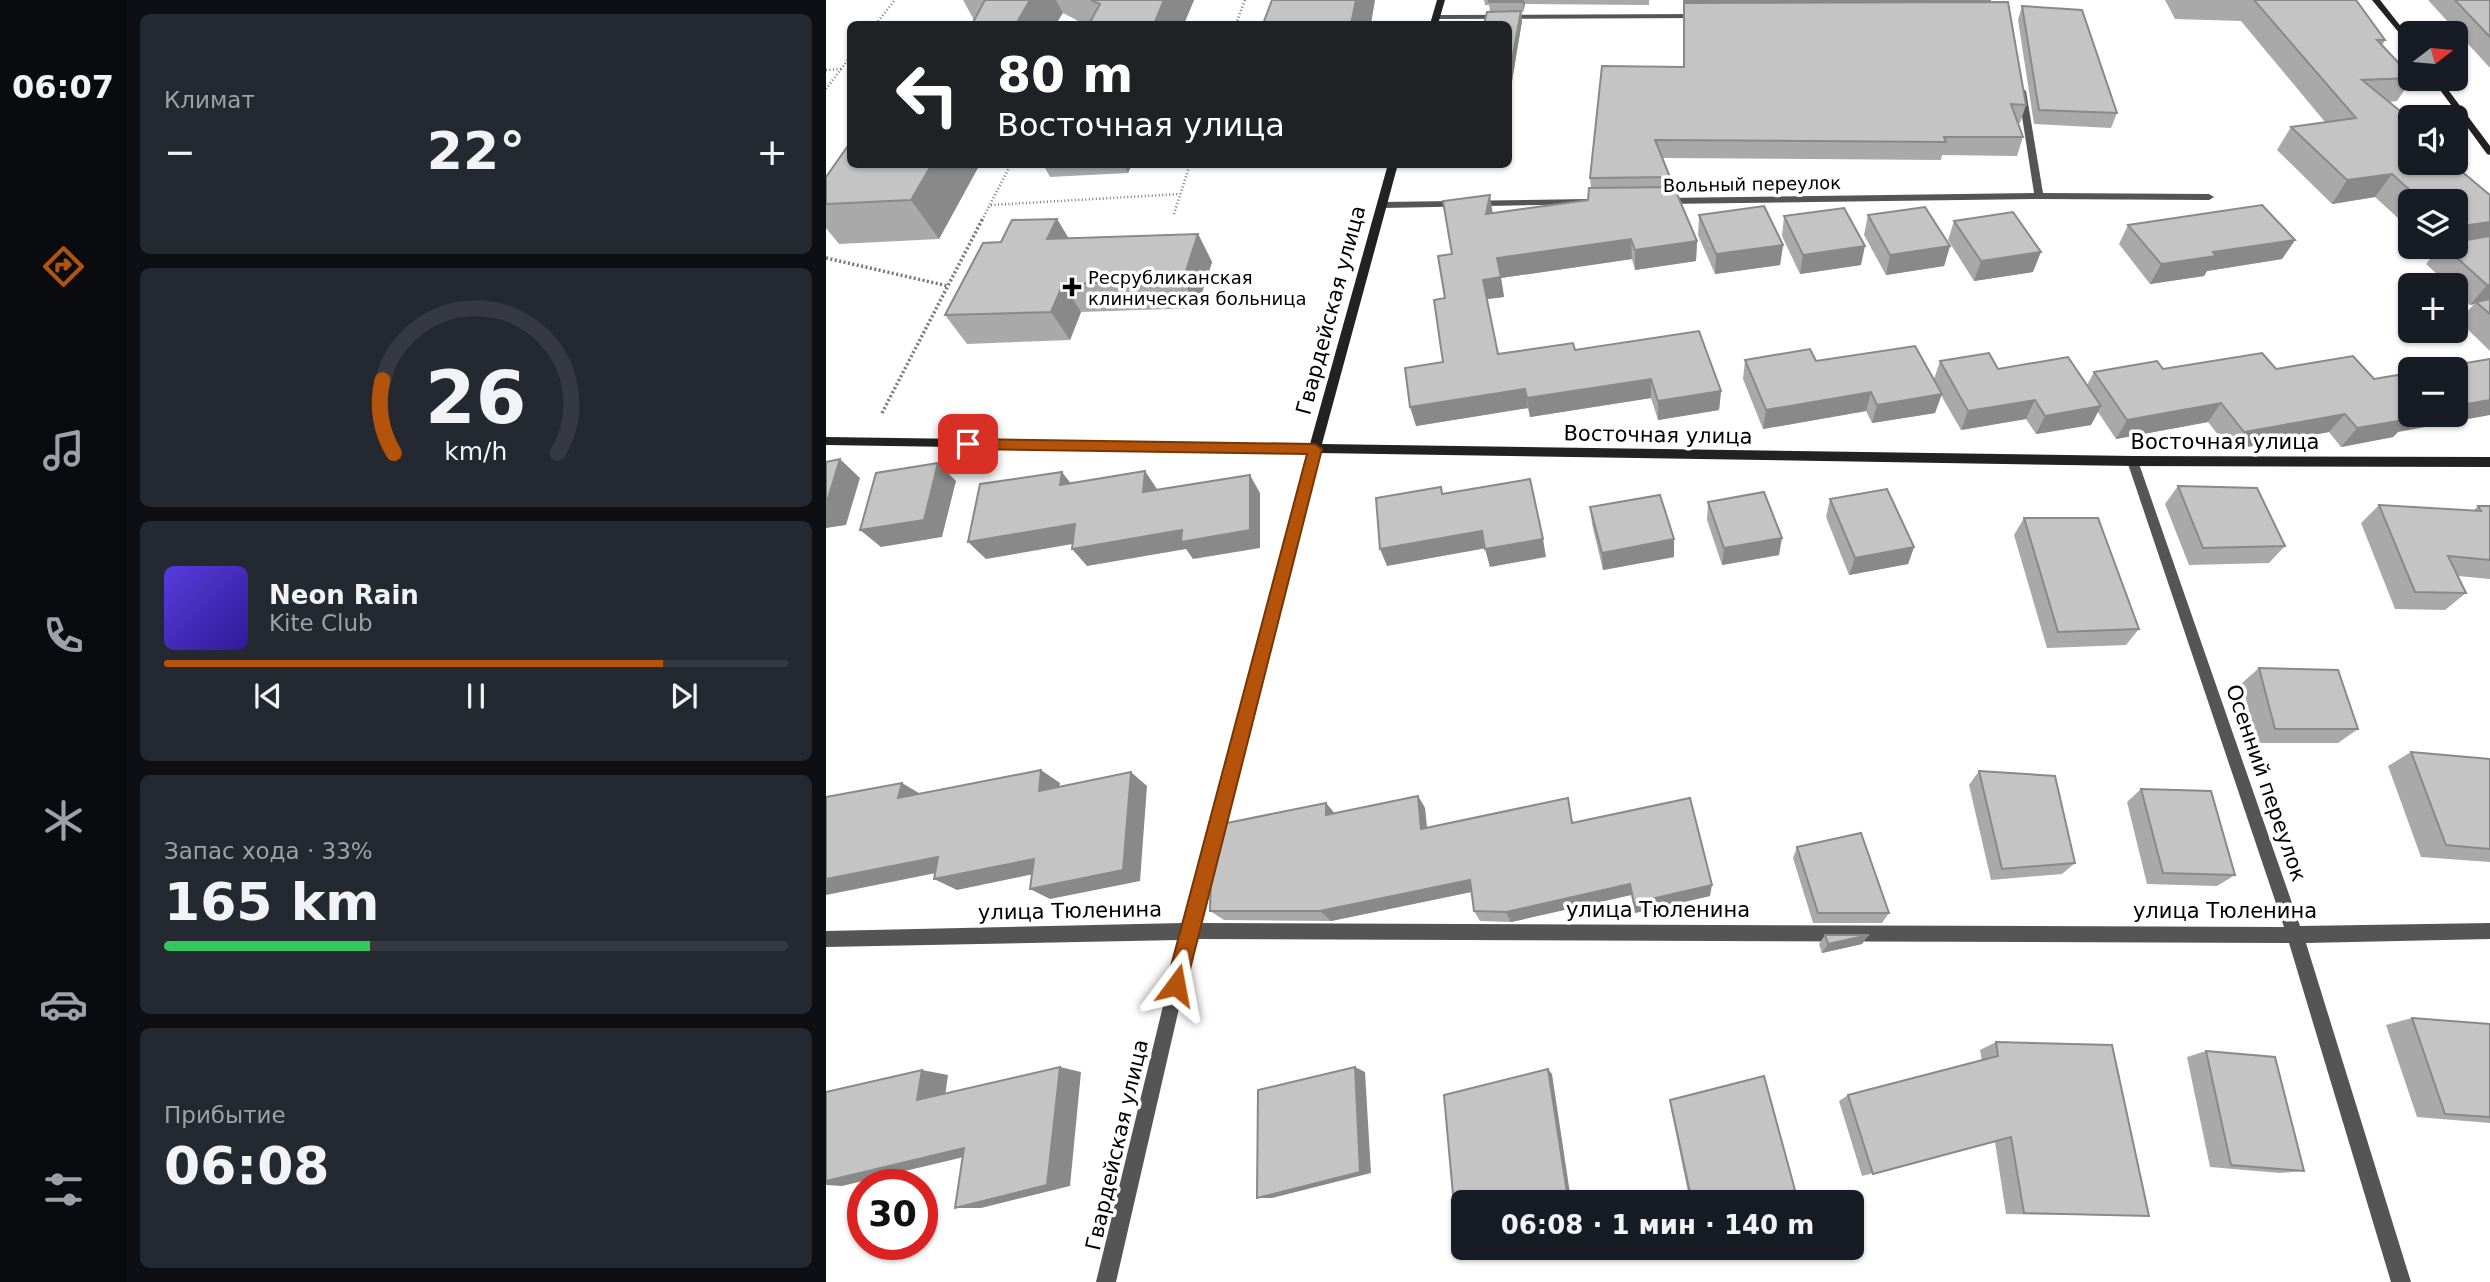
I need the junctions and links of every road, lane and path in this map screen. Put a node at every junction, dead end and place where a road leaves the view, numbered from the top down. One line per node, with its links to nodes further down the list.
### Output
1 (895, 0): 6 (path)
2 (1245, 0): 7 (path)
3 (1441, 0): 8 (street)
4 (2376, 0): 9 (street)
5 (1716, 16): 8 (street)
6 (878, 21)
7 (1237, 21)
8 (1436, 21)
9 (2398, 28)
10 (847, 62): 11 (path)
11 (841, 69): 12 (path); 14 (path)
12 (826, 70)
13 (2020, 80): 22 (street)
14 (826, 89)
15 (2446, 91): 16 (street)
16 (2486, 139): 17 (street)
17 (2490, 152)
18 (1009, 168): 26 (path)
19 (1189, 168): 21 (path)
20 (1393, 168): 27 (street, Гвардейская улица)
21 (1180, 194): 26 (path); 28 (path)
22 (2039, 197): 23 (street, Вольный переулок); 24 (street, Вольный переулок)
23 (2209, 197)
24 (1647, 201)
25 (1605, 202): 27 (street)
26 (990, 205): 30 (path)
27 (1382, 205): 33 (street, Гвардейская улица)
28 (1174, 214)
29 (826, 258): 30 (path)
30 (948, 286): 32 (path)
31 (826, 441): 32 (street, Восточная улица)
32 (862, 442): 33 (street, Восточная улица)
33 (1315, 449): 34 (street, Восточная улица); 36 (street, Гвардейская улица)
34 (2133, 461): 35 (street, Восточная улица); 38 (street, Осенний переулок)
35 (2490, 462)
36 (1189, 931): 38 (street, улица Тюленина); 39 (street, улица Тюленина); 40 (street, Гвардейская улица)
37 (2490, 931): 38 (street, улица Тюленина)
38 (2295, 935): 41 (street, Осенний переулок)
39 (826, 939)
40 (1106, 1282)
41 (2401, 1282)

